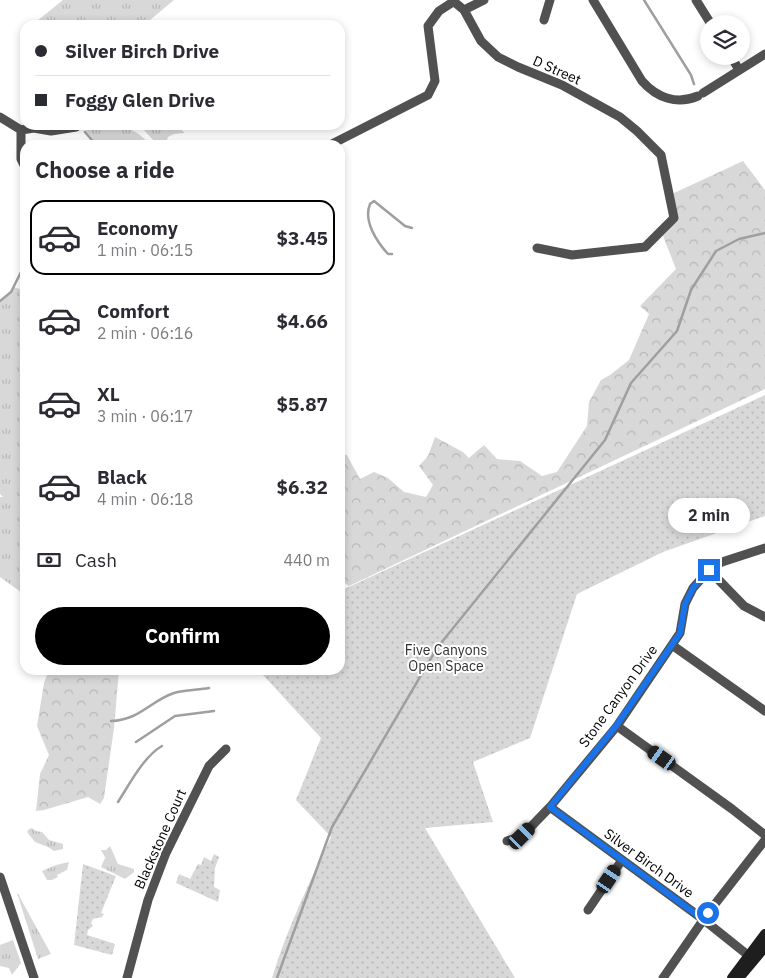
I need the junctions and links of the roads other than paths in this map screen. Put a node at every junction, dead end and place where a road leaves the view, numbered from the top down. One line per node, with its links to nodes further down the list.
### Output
1 (484, 0): 6 (street)
2 (550, 0): 8 (street)
3 (593, 0): 11 (street)
4 (696, 0): 7 (street)
5 (452, 1): 6 (street); 18 (street)
6 (464, 10): 19 (street, D Street)
7 (705, 15)
8 (544, 20)
9 (765, 54): 11 (street)
10 (736, 65): 11 (street)
11 (739, 70)
12 (0, 117): 13 (street)
13 (20, 129)
14 (21, 130): 17 (street)
15 (45, 130): 16 (street)
16 (59, 130)
17 (21, 140)
18 (340, 140)
19 (537, 248)
20 (765, 548): 21 (street)
21 (709, 570): 22 (street); 23 (street)
22 (765, 618)
23 (672, 645): 24 (street, Stone Canyon Drive); 25 (street, Stone Canyon Drive)
24 (765, 711)
25 (616, 726): 27 (street, Stone Canyon Drive); 28 (street)
26 (226, 749): 39 (street, Blackstone Court)
27 (550, 807): 30 (street, Stone Canyon Drive); 31 (street, Silver Birch Drive)
28 (765, 835)
29 (765, 840): 34 (street)
30 (507, 841)
31 (622, 860): 33 (street); 34 (street, Silver Birch Drive)
32 (0, 877): 38 (street)
33 (588, 910)
34 (704, 920): 37 (street, Silver Birch Drive); 40 (street)
35 (765, 934): 37 (main road)
36 (765, 947): 37 (main road)
37 (751, 957): 41 (main road); 42 (main road)
38 (34, 978)
39 (127, 978)
40 (663, 978)
41 (732, 978)
42 (740, 978)

